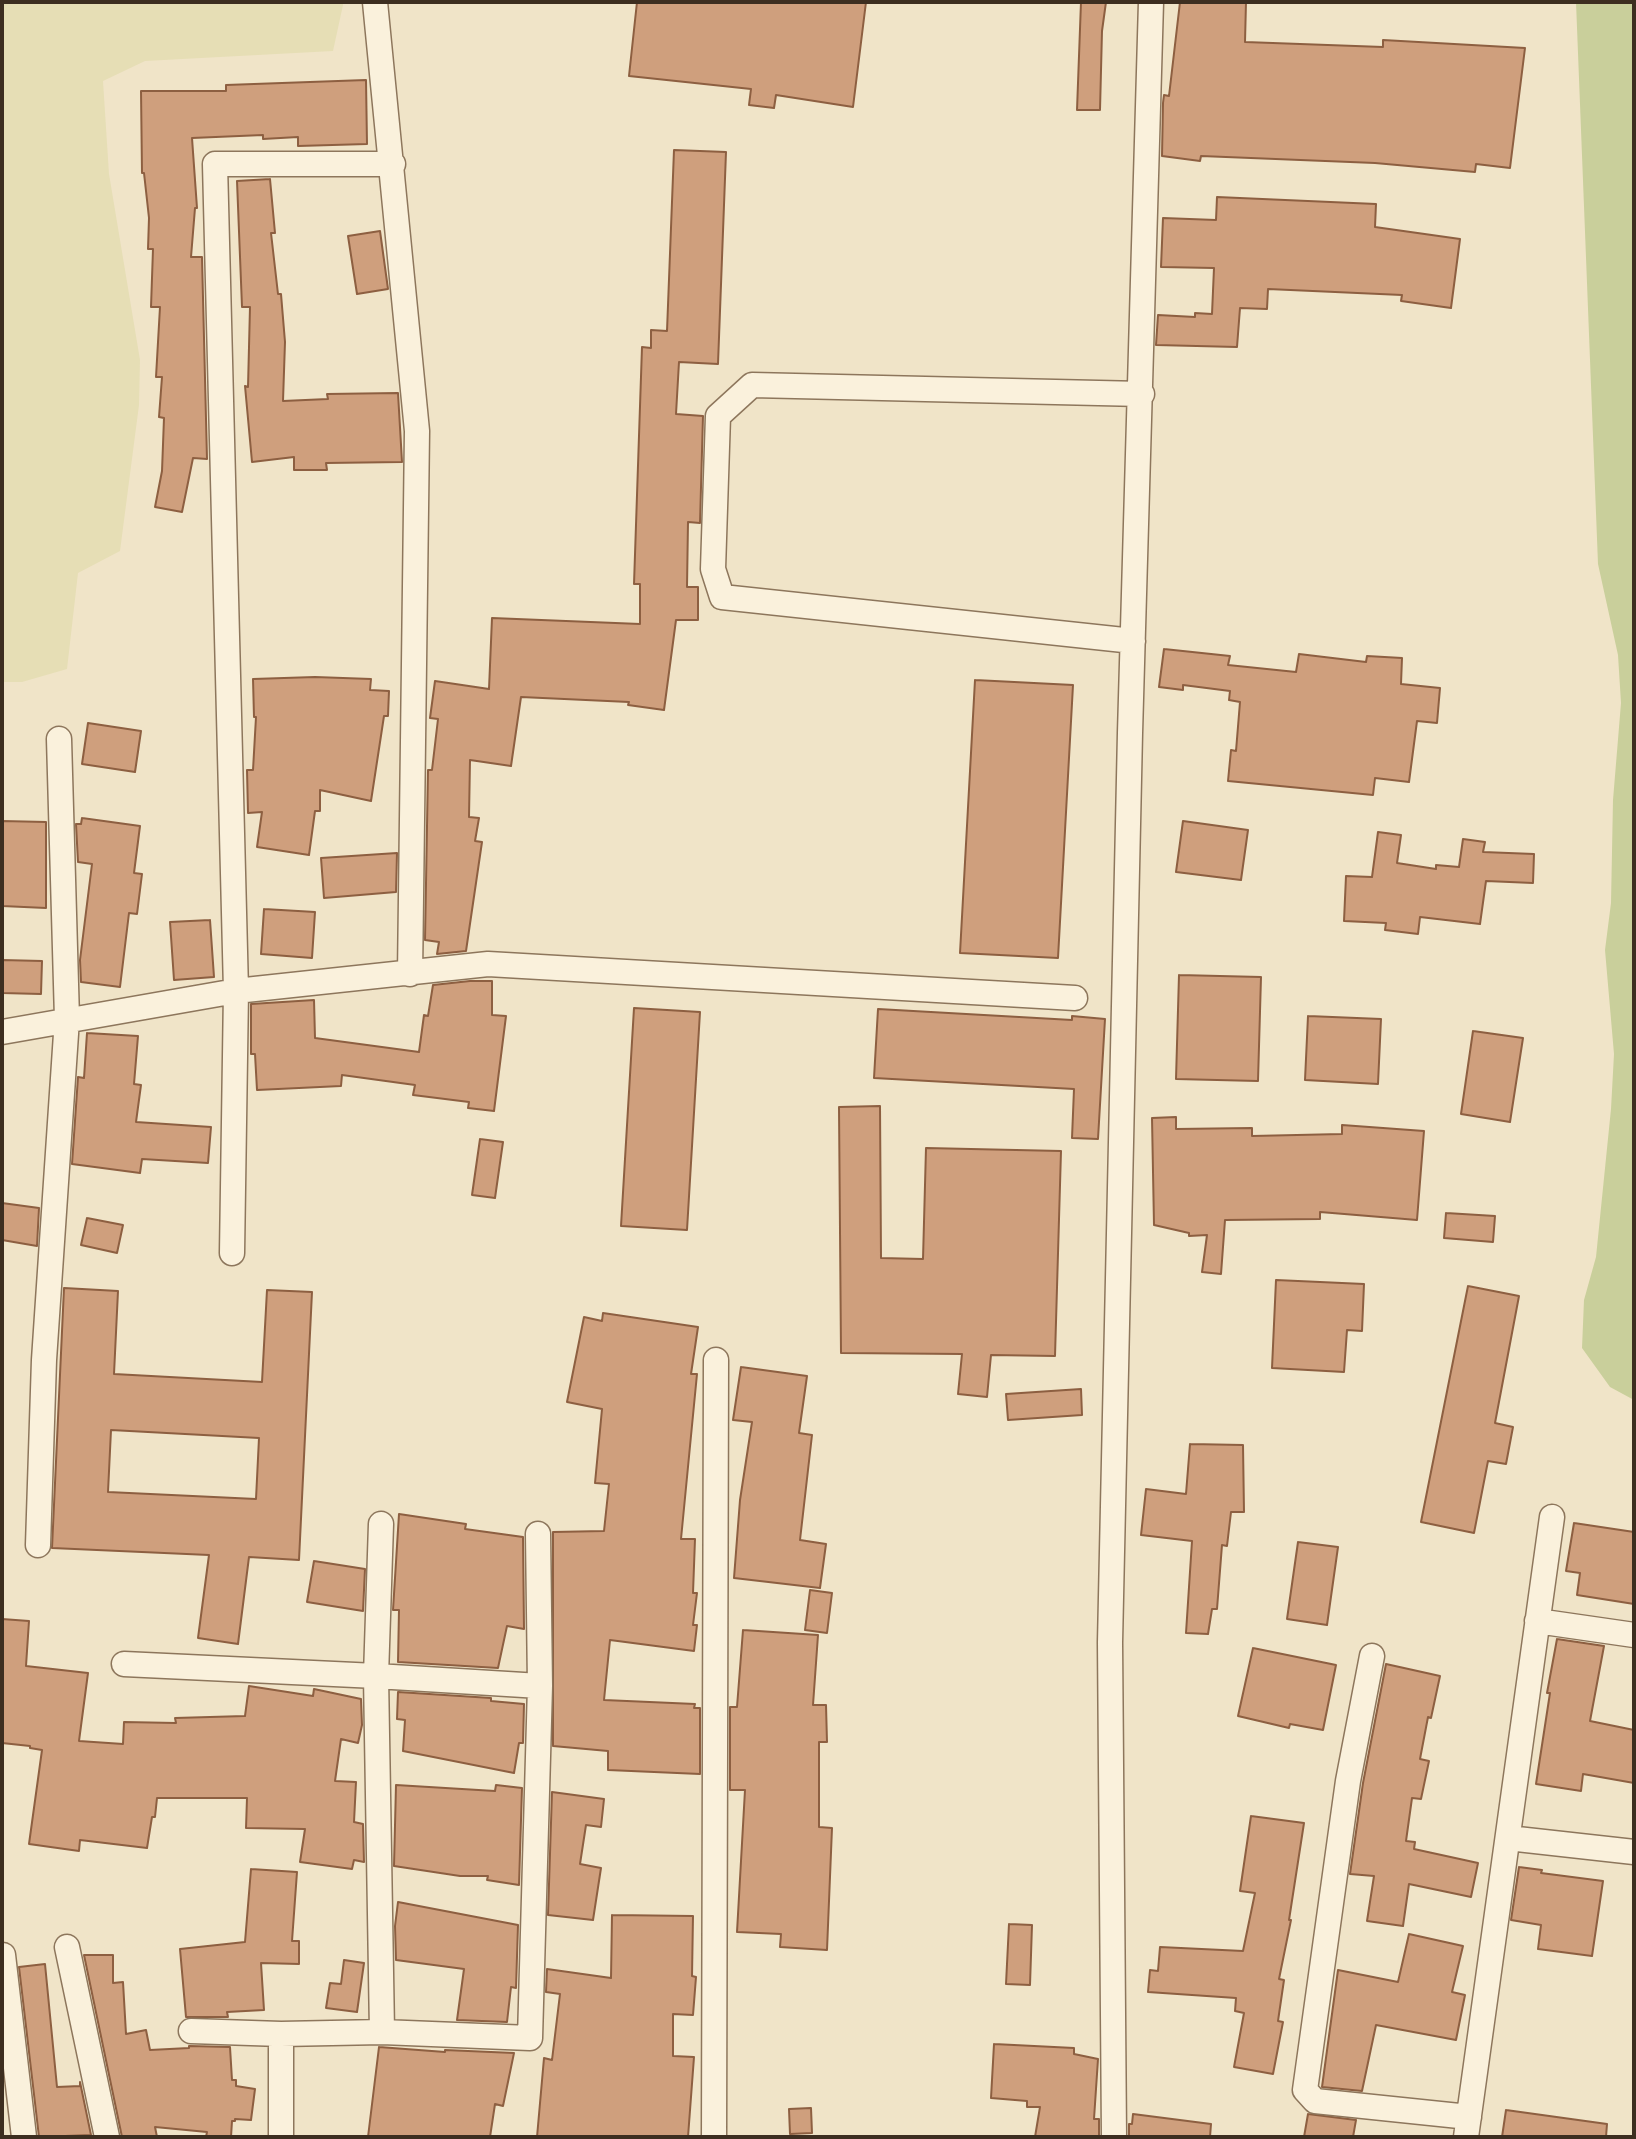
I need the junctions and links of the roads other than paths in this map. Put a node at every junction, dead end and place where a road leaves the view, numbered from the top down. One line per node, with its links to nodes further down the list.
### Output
1 (375, 2): 3 (street)
2 (1151, 2): 4 (street)
3 (393, 164): 7 (street); 8 (street)
4 (1142, 394): 5 (street); 5 (street)
5 (1133, 641): 36 (street)
6 (59, 739): 10 (street)
7 (410, 974): 8 (street); 9 (street)
8 (236, 991): 10 (street); 12 (street)
9 (1075, 998)
10 (67, 1019): 11 (street); 17 (street)
11 (2, 1032)
12 (232, 1253)
13 (716, 1360): 35 (street)
14 (1552, 1517): 18 (street)
15 (381, 1524): 22 (street)
16 (538, 1534): 23 (street)
17 (38, 1545)
18 (1537, 1621): 19 (street); 24 (street)
19 (1634, 1635)
20 (1372, 1656): 31 (street)
21 (124, 1664): 22 (street)
22 (376, 1676): 23 (street); 29 (street)
23 (540, 1686): 29 (street)
24 (1508, 1838): 25 (street); 31 (street)
25 (1634, 1852)
26 (67, 1947): 33 (street)
27 (3, 1955): 32 (street)
28 (191, 2031): 30 (street)
29 (382, 2032): 30 (street)
30 (281, 2034): 34 (street)
31 (1467, 2127)
32 (25, 2136)
33 (107, 2137)
34 (281, 2137)
35 (714, 2137)
36 (1114, 2137)

